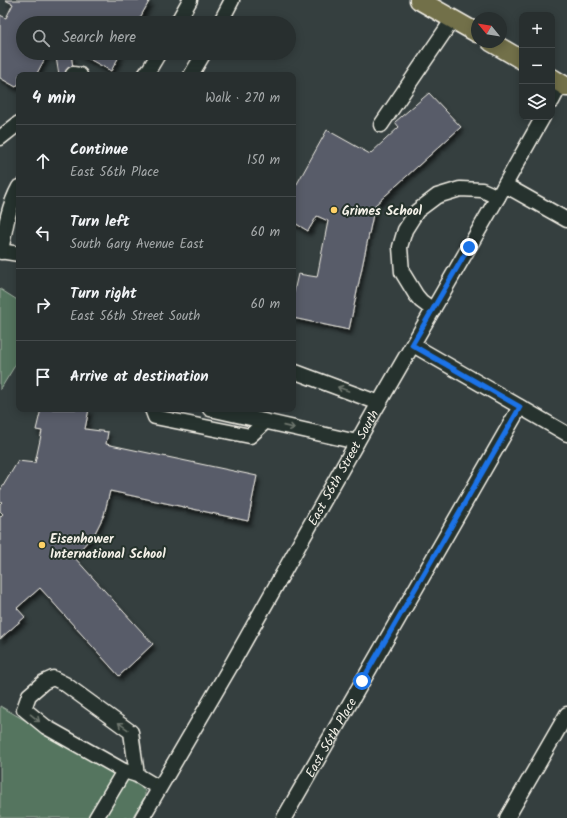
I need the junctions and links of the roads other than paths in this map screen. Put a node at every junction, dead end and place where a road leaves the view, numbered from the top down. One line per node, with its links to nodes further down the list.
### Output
1 (190, 0): 4 (street)
2 (232, 0): 5 (street)
3 (419, 0): 6 (main road)
4 (182, 16)
5 (224, 16)
6 (453, 19): 7 (main road); 18 (street)
7 (471, 30)
8 (501, 48): 9 (main road)
9 (519, 58)
10 (155, 60): 12 (street)
11 (200, 60): 13 (street)
12 (147, 72)
13 (193, 72)
14 (560, 83): 15 (street)
15 (555, 94)
16 (541, 120): 20 (street, East 56th Street South)
17 (16, 125): 19 (street)
18 (381, 126)
19 (1, 135)
20 (502, 191): 22 (street); 25 (street, East 56th Street South); 25 (street)
21 (16, 192): 23 (street)
22 (567, 220)
23 (0, 251): 24 (street)
24 (16, 254)
25 (433, 310): 26 (street, East 56th Street South)
26 (412, 345): 28 (street, East 56th Street South); 29 (street)
27 (296, 372): 28 (street, one-way to 27)
28 (380, 403): 34 (street, East 56th Street South)
29 (520, 407): 33 (street); 40 (street, East 56th Place)
30 (153, 412): 32 (street)
31 (223, 412): 32 (street)
32 (265, 422): 34 (street, one-way to 34)
33 (567, 434)
34 (357, 442): 37 (street, East 56th Street South)
35 (567, 714): 41 (street)
36 (130, 773): 36 (street, one-way to 36); 37 (street); 38 (street)
37 (159, 788): 39 (street, East 56th Street South)
38 (96, 818)
39 (142, 818)
40 (284, 818)
41 (507, 818)

